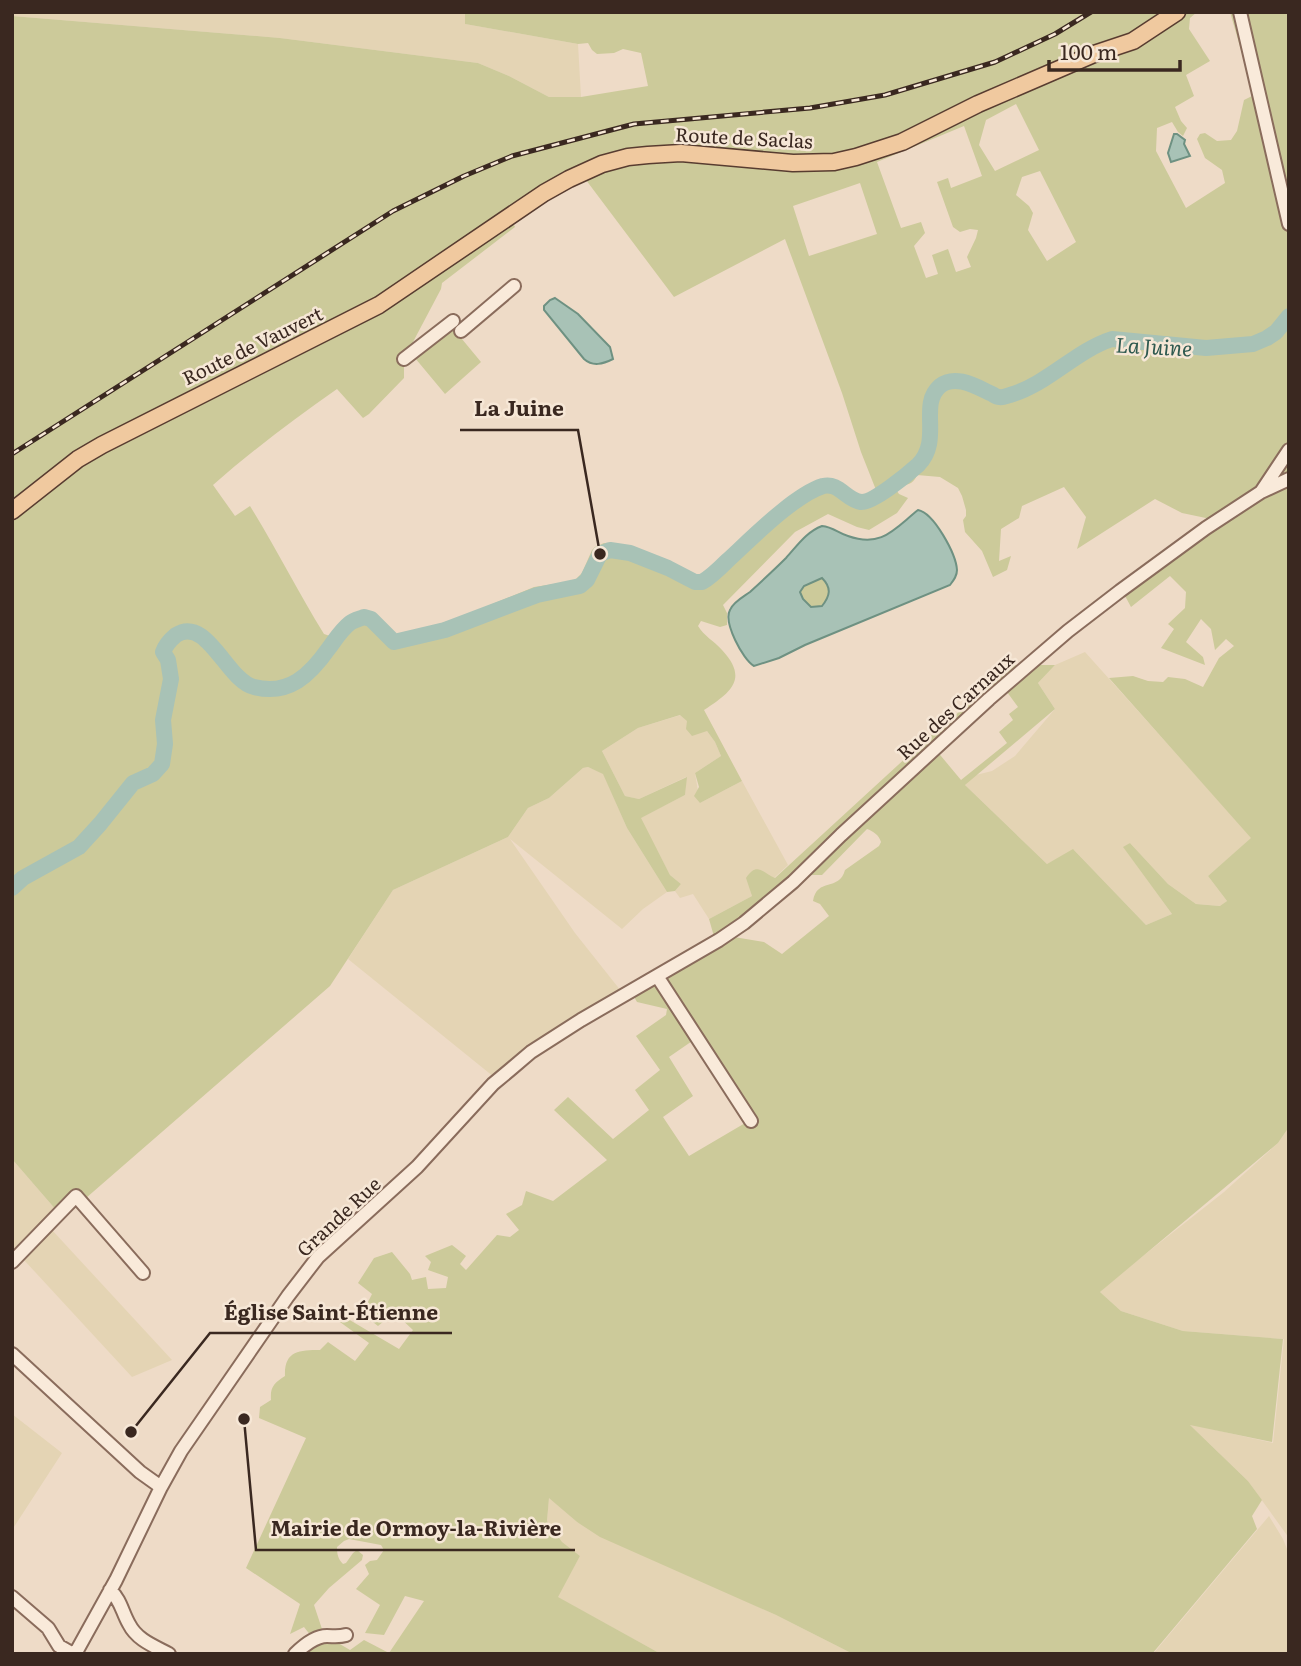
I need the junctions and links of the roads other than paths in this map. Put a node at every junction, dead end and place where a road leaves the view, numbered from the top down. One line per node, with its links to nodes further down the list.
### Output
1 (1161, 12): 4 (main road, Route de Saclas)
2 (1177, 12): 4 (main road, Route de Saclas)
3 (1240, 12): 6 (street)
4 (1094, 54): 5 (main road, Route de Saclas)
5 (511, 215): 12 (main road, Route de Vauvert)
6 (1289, 224)
7 (514, 286): 8 (street)
8 (404, 359)
9 (1289, 450): 11 (street, Rue des Carnaux)
10 (1289, 479): 11 (street)
11 (1261, 492): 13 (street, Rue des Carnaux)
12 (12, 511)
13 (657, 976): 14 (street, Rue des Carnaux); 15 (street)
14 (641, 985): 19 (street, Grande Rue)
15 (751, 1121)
16 (12, 1262): 17 (street)
17 (143, 1273)
18 (12, 1354): 19 (street)
19 (161, 1487): 20 (street, Grande Rue)
20 (110, 1590): 23 (street, Grande Rue); 24 (street)
21 (13, 1599): 23 (street)
22 (346, 1636): 25 (street)
23 (74, 1654)
24 (169, 1654)
25 (295, 1654)

